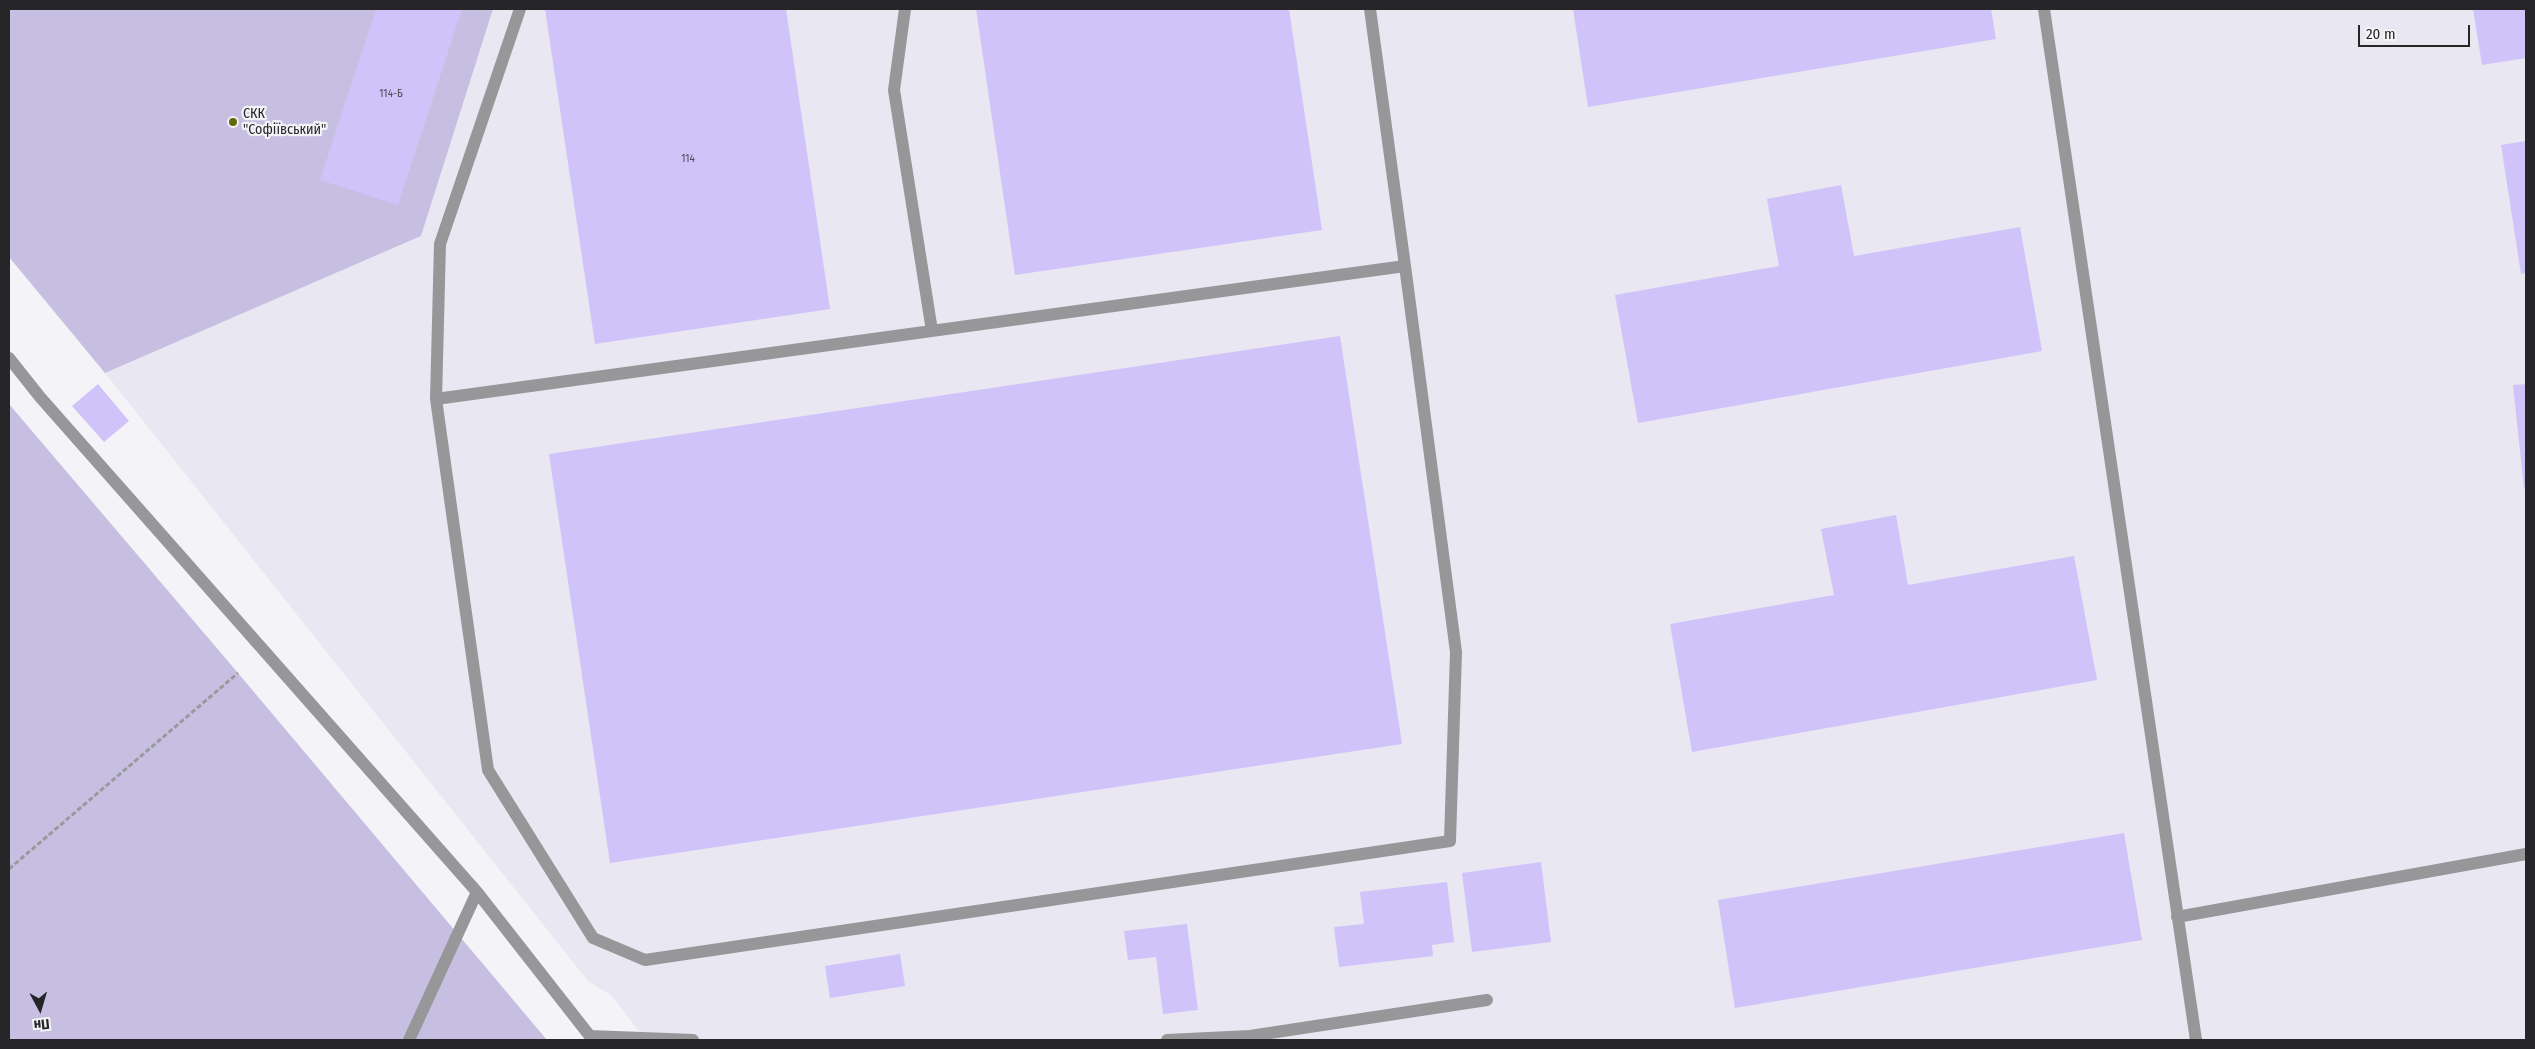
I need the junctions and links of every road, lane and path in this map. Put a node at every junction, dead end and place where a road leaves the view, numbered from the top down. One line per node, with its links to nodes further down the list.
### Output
1 (520, 9): 8 (street)
2 (905, 9): 6 (street)
3 (1370, 9): 5 (street)
4 (2044, 9): 13 (street)
5 (1405, 266): 6 (street); 8 (street)
6 (932, 331): 8 (street)
7 (9, 358): 12 (street)
8 (436, 399)
9 (238, 673): 11 (path)
10 (2526, 854): 13 (street)
11 (9, 869)
12 (477, 892): 15 (street); 16 (street)
13 (2177, 917): 19 (street)
14 (1487, 1000): 18 (street)
15 (592, 1038): 17 (street)
16 (409, 1040)
17 (693, 1040)
18 (1167, 1040)
19 (2196, 1040)

